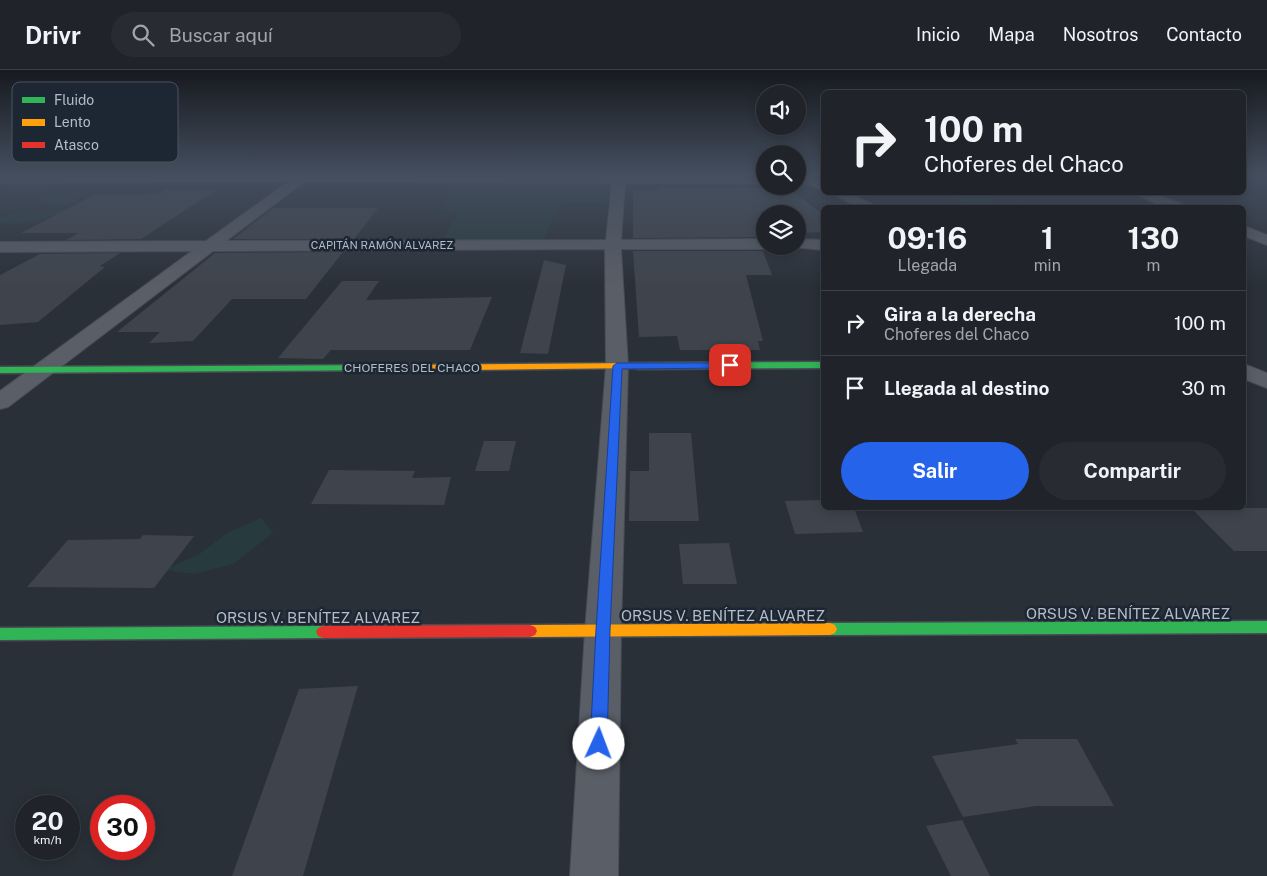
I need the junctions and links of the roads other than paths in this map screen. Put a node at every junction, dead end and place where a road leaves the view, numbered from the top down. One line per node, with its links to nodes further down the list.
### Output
1 (256, 212): 9 (street)
2 (616, 212): 5 (street)
3 (1246, 232): 4 (street)
4 (1267, 240)
5 (613, 244): 6 (street, CAPITÁN RAMÓN ALVAREZ); 9 (street, CAPITÁN RAMÓN ALVAREZ); 16 (street)
6 (756, 244)
7 (806, 244): 8 (street)
8 (821, 244)
9 (211, 245): 12 (street, CAPITÁN RAMÓN ALVAREZ); 18 (street)
10 (1246, 246): 11 (street)
11 (1267, 246)
12 (0, 247)
13 (1246, 361): 14 (street)
14 (1267, 361)
15 (821, 364): 16 (street, CHOFERES DEL CHACO)
16 (617, 366): 18 (street, CHOFERES DEL CHACO); 23 (street)
17 (0, 370): 18 (street, CHOFERES DEL CHACO)
18 (43, 370): 21 (street)
19 (1246, 372): 20 (street)
20 (1267, 381)
21 (0, 402)
22 (1267, 627): 23 (street, ORSUS V. BENÍTEZ ALVAREZ)
23 (603, 630): 24 (street, ORSUS V. BENÍTEZ ALVAREZ); 25 (street)
24 (0, 634)
25 (594, 876)

